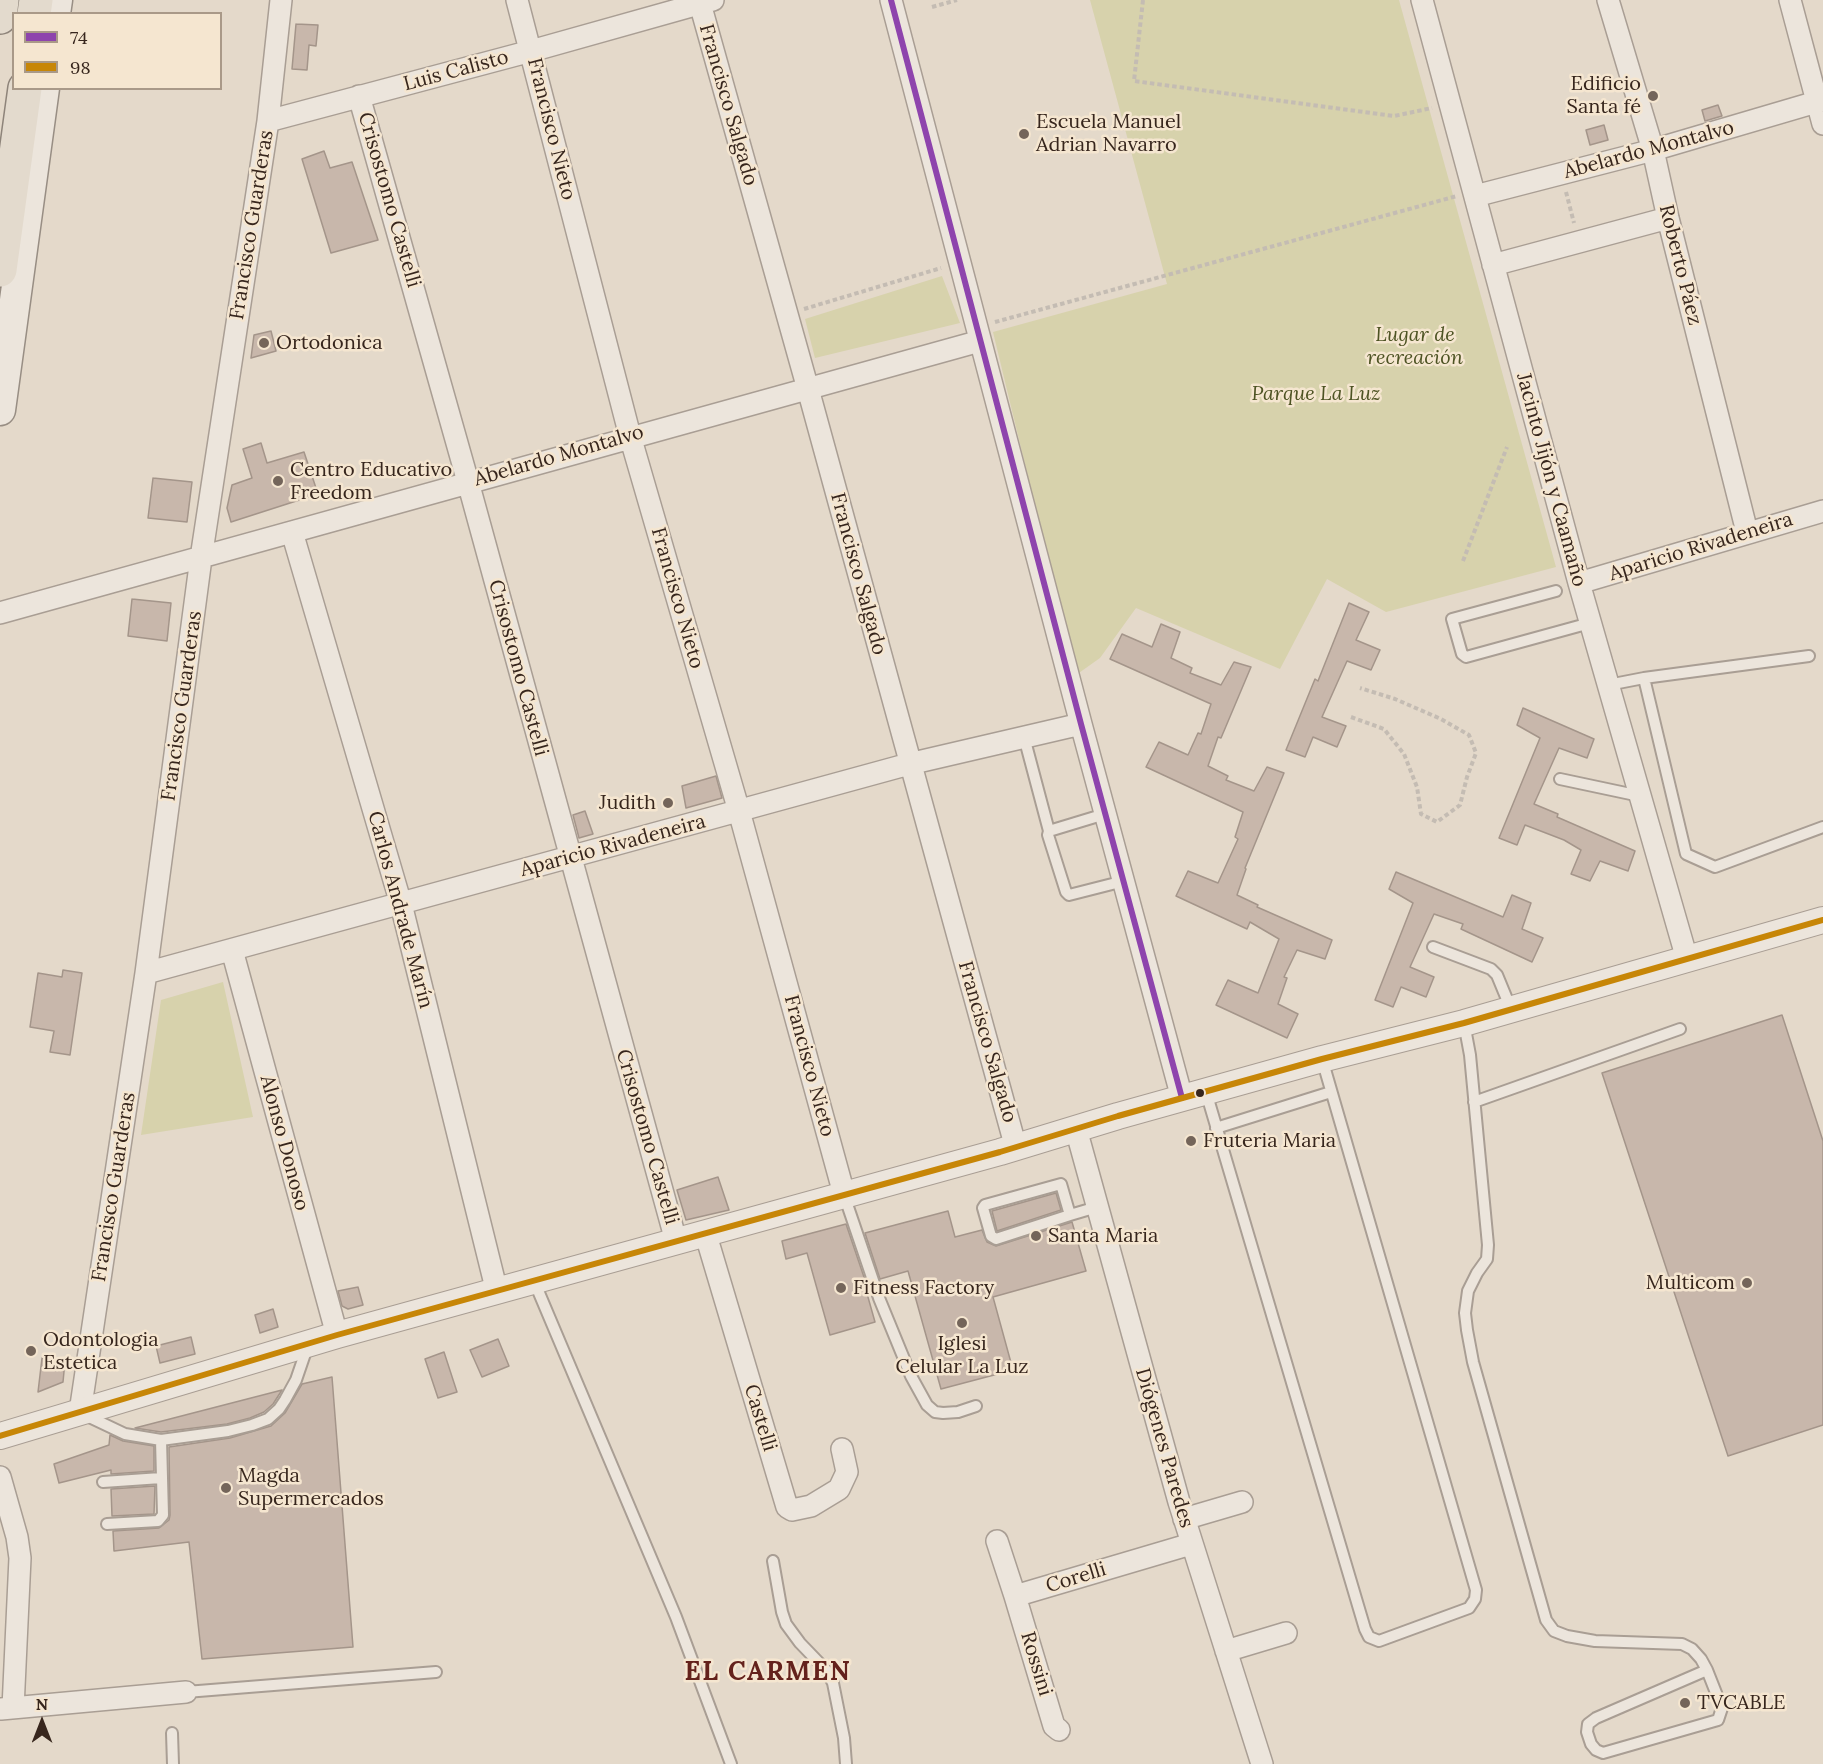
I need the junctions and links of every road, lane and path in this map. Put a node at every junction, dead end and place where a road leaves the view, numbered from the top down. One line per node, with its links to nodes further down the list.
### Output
1 (2, 0): 12 (main road)
2 (281, 0): 19 (street, Francisco Guarderas)
3 (517, 0): 13 (street, Francisco Nieto)
4 (891, 0): 30 (street)
5 (957, 0): 11 (path)
6 (1143, 0): 18 (path)
7 (1422, 0): 23 (street, Jacinto Jijón y Caamaño)
8 (1608, 0): 21 (street, Roberto Páez)
9 (1790, 0): 17 (street)
10 (704, 1): 13 (street, Luis Calisto); 31 (street, Francisco Salgado)
11 (932, 7)
12 (0, 17)
13 (531, 51): 16 (street, Luis Calisto); 33 (street, Francisco Nieto)
14 (25, 90): 28 (main road)
15 (44, 90): 32 (main road)
16 (359, 96): 19 (street, Luis Calisto); 35 (street, Crisostomo Castelli)
17 (1820, 101): 20 (street); 21 (street, Abelardo Montalvo)
18 (1436, 107)
19 (268, 121): 39 (street, Francisco Guarderas)
20 (1823, 124)
21 (1653, 150): 23 (street, Abelardo Montalvo); 24 (street, Roberto Páez)
22 (1566, 192): 25 (path)
23 (1468, 195): 26 (street, Jacinto Jijón y Caamaño); 30 (path)
24 (1668, 218): 26 (street); 38 (street, Roberto Páez)
25 (1577, 232)
26 (1493, 265): 41 (street, Jacinto Jijón y Caamaño)
27 (950, 266): 29 (path)
28 (0, 270)
29 (798, 311)
30 (983, 333): 31 (street, Abelardo Montalvo); 50 (street)
31 (808, 389): 33 (street, Abelardo Montalvo); 52 (street, Francisco Salgado)
32 (0, 410)
33 (630, 436): 35 (street, Abelardo Montalvo); 55 (street, Francisco Nieto)
34 (1507, 447): 40 (path)
35 (468, 482): 37 (street, Abelardo Montalvo); 59 (street, Crisostomo Castelli)
36 (1823, 511): 38 (street, Aparicio Rivadeneira)
37 (292, 532): 39 (street, Abelardo Montalvo); 61 (street, Carlos Andrade Marín)
38 (1747, 532): 41 (street, Aparicio Rivadeneira)
39 (201, 558): 43 (street, Abelardo Montalvo); 66 (street, Francisco Guarderas)
40 (1463, 561)
41 (1579, 584): 44 (street, Jacinto Jijón y Caamaño)
42 (1556, 591): 44 (lane)
43 (0, 613)
44 (1590, 623): 47 (street, Jacinto Jijón y Caamaño)
45 (1809, 656): 46 (lane)
46 (1644, 678): 47 (lane); 57 (lane)
47 (1608, 685): 54 (street, Jacinto Jijón y Caamaño)
48 (1360, 688): 49 (path)
49 (1351, 717)
50 (1081, 724): 51 (street, Aparicio Rivadeneira); 56 (street)
51 (1024, 737): 52 (street, Aparicio Rivadeneira); 58 (lane)
52 (909, 764): 55 (street, Aparicio Rivadeneira); 76 (street, Francisco Salgado)
53 (1560, 779): 54 (lane)
54 (1640, 796): 65 (street, Jacinto Jijón y Caamaño)
55 (739, 811): 59 (street, Aparicio Rivadeneira); 77 (street, Francisco Nieto)
56 (1105, 814): 58 (lane); 60 (street)
57 (1823, 827)
58 (1049, 831): 60 (lane)
59 (570, 858): 61 (street, Aparicio Rivadeneira); 81 (street, Crisostomo Castelli)
60 (1124, 881): 72 (street)
61 (401, 904): 64 (street, Aparicio Rivadeneira); 83 (street, Carlos Andrade Marín)
62 (1822, 923): 65 (street)
63 (1433, 947): 67 (lane)
64 (232, 950): 66 (street, Aparicio Rivadeneira); 84 (street, Alonso Donoso)
65 (1687, 959): 67 (street)
66 (146, 973): 87 (street, Francisco Guarderas)
67 (1511, 1010): 68 (street)
68 (1464, 1023): 70 (street); 73 (lane)
69 (1680, 1029): 73 (lane)
70 (1322, 1059): 71 (lane); 72 (street)
71 (1331, 1092): 74 (lane); 74 (lane)
72 (1194, 1095): 74 (lane); 75 (street)
73 (1474, 1102): 103 (lane)
74 (1216, 1128)
75 (1076, 1129): 76 (street); 78 (street, Diógenes Paredes)
76 (1016, 1148): 77 (street)
77 (844, 1194): 80 (street); 86 (lane)
78 (1097, 1207): 79 (lane); 95 (street, Diógenes Paredes)
79 (1070, 1215): 79 (lane)
80 (705, 1232): 81 (street); 90 (street, Castelli)
81 (676, 1241): 82 (street)
82 (534, 1281): 83 (street); 110 (lane)
83 (497, 1292): 84 (street)
84 (337, 1335): 85 (street)
85 (308, 1343): 87 (street); 89 (lane)
86 (976, 1406)
87 (80, 1412): 88 (street); 89 (lane)
88 (0, 1436)
89 (161, 1440): 92 (lane)
90 (842, 1449)
91 (0, 1477): 106 (street)
92 (161, 1478): 93 (lane); 96 (lane)
93 (103, 1482)
94 (1242, 1502): 95 (street)
95 (1184, 1519): 98 (street, Diógenes Paredes)
96 (107, 1524)
97 (997, 1541): 100 (street)
98 (1191, 1544): 100 (street, Corelli); 102 (street, Diógenes Paredes)
99 (773, 1561): 111 (lane)
100 (1015, 1596): 107 (street, Rossini)
101 (1286, 1633): 102 (street)
102 (1226, 1651): 112 (street, Diógenes Paredes)
103 (1707, 1670): 103 (lane)
104 (436, 1672): 105 (lane)
105 (186, 1692): 106 (street)
106 (7, 1708)
107 (1059, 1730)
108 (172, 1733): 109 (lane)
109 (173, 1764)
110 (730, 1764)
111 (846, 1764)
112 (1262, 1764)

